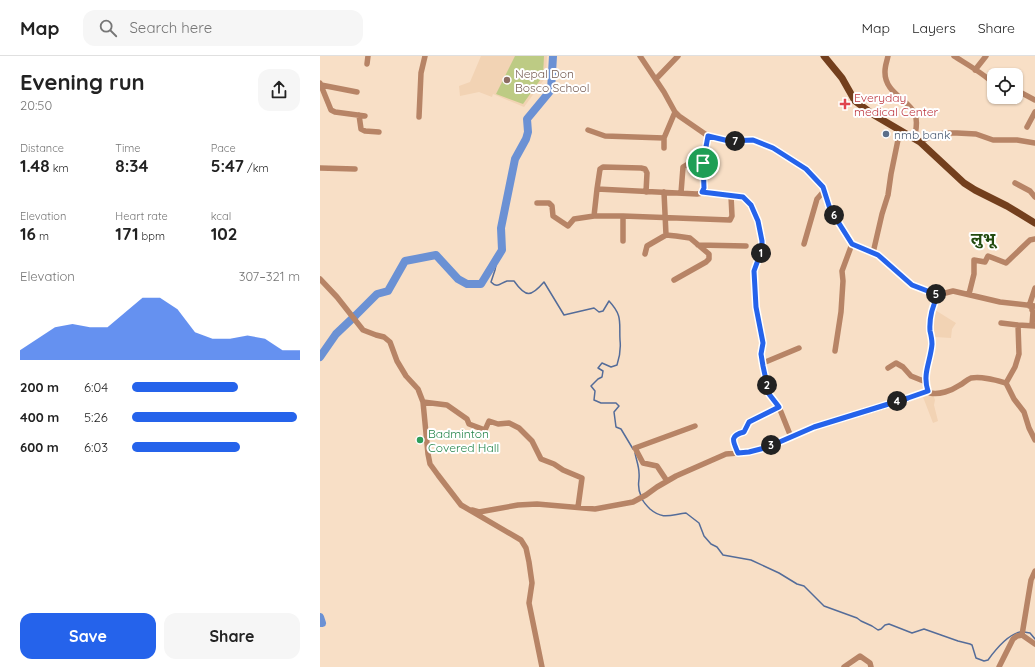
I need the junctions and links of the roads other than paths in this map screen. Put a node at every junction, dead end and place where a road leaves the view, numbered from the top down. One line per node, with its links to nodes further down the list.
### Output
1 (368, 56): 9 (street)
2 (425, 56): 21 (street)
3 (640, 56): 12 (street)
4 (678, 56): 12 (street)
5 (824, 56): 24 (main road)
6 (888, 56): 28 (street)
7 (954, 56): 10 (street)
8 (986, 56): 10 (street)
9 (367, 64)
10 (975, 70): 11 (street)
11 (987, 78)
12 (656, 79): 17 (street)
13 (320, 84): 14 (street); 19 (street)
14 (357, 92)
15 (1023, 94): 16 (street)
16 (1035, 100)
17 (675, 112): 26 (street); 27 (street)
18 (1035, 112): 22 (street)
19 (358, 115): 20 (street); 25 (street)
20 (365, 116)
21 (419, 117)
22 (1027, 127)
23 (588, 130): 27 (street)
24 (900, 130): 28 (main road); 55 (street)
25 (379, 132)
26 (708, 136): 31 (street); 36 (street)
27 (664, 138): 30 (street)
28 (920, 142): 29 (street); 47 (main road)
29 (1035, 143)
30 (664, 148)
31 (703, 163): 39 (street); 40 (street)
32 (320, 168): 33 (street)
33 (355, 169)
34 (1015, 183): 42 (street)
35 (597, 189): 37 (street); 37 (street); 44 (street)
36 (824, 191): 51 (street); 52 (street)
37 (646, 192): 38 (street)
38 (664, 192): 40 (street); 46 (street)
39 (702, 192): 40 (street); 41 (street)
40 (681, 193)
41 (731, 196): 46 (street); 68 (street)
42 (1035, 196)
43 (537, 203): 44 (street)
44 (594, 216): 45 (street)
45 (623, 216): 46 (street); 50 (street)
46 (665, 218): 48 (street)
47 (1035, 223)
48 (666, 235): 53 (street); 56 (street)
49 (1035, 240): 60 (street)
50 (623, 241)
51 (804, 244)
52 (852, 244): 55 (street); 67 (street)
53 (698, 245): 54 (street); 58 (street)
54 (746, 246)
55 (873, 253): 61 (street)
56 (645, 254)
57 (320, 279): 73 (street)
58 (674, 280)
59 (1035, 288): 62 (street)
60 (969, 294): 61 (street); 62 (street)
61 (938, 295): 70 (street)
62 (1032, 306): 64 (street)
63 (1001, 323): 65 (street)
64 (1034, 325): 65 (street)
65 (1018, 326): 71 (street)
66 (799, 348): 68 (street)
67 (835, 352)
68 (763, 363): 74 (street)
69 (888, 368): 70 (street)
70 (926, 382): 72 (street)
71 (1006, 383): 72 (street); 77 (street)
72 (928, 391): 76 (street)
73 (424, 402): 80 (street); 81 (street)
74 (779, 407): 76 (street); 78 (street)
75 (695, 426): 79 (street)
76 (791, 437): 78 (street)
77 (1035, 440)
78 (738, 453): 79 (street)
79 (667, 481): 80 (street)
80 (578, 507): 81 (street)
81 (472, 510): 85 (street)
82 (1035, 570): 83 (street)
83 (1022, 632): 84 (street); 88 (street)
84 (1035, 644)
85 (542, 667)
86 (844, 667): 87 (street)
87 (871, 667)
88 (999, 667)

